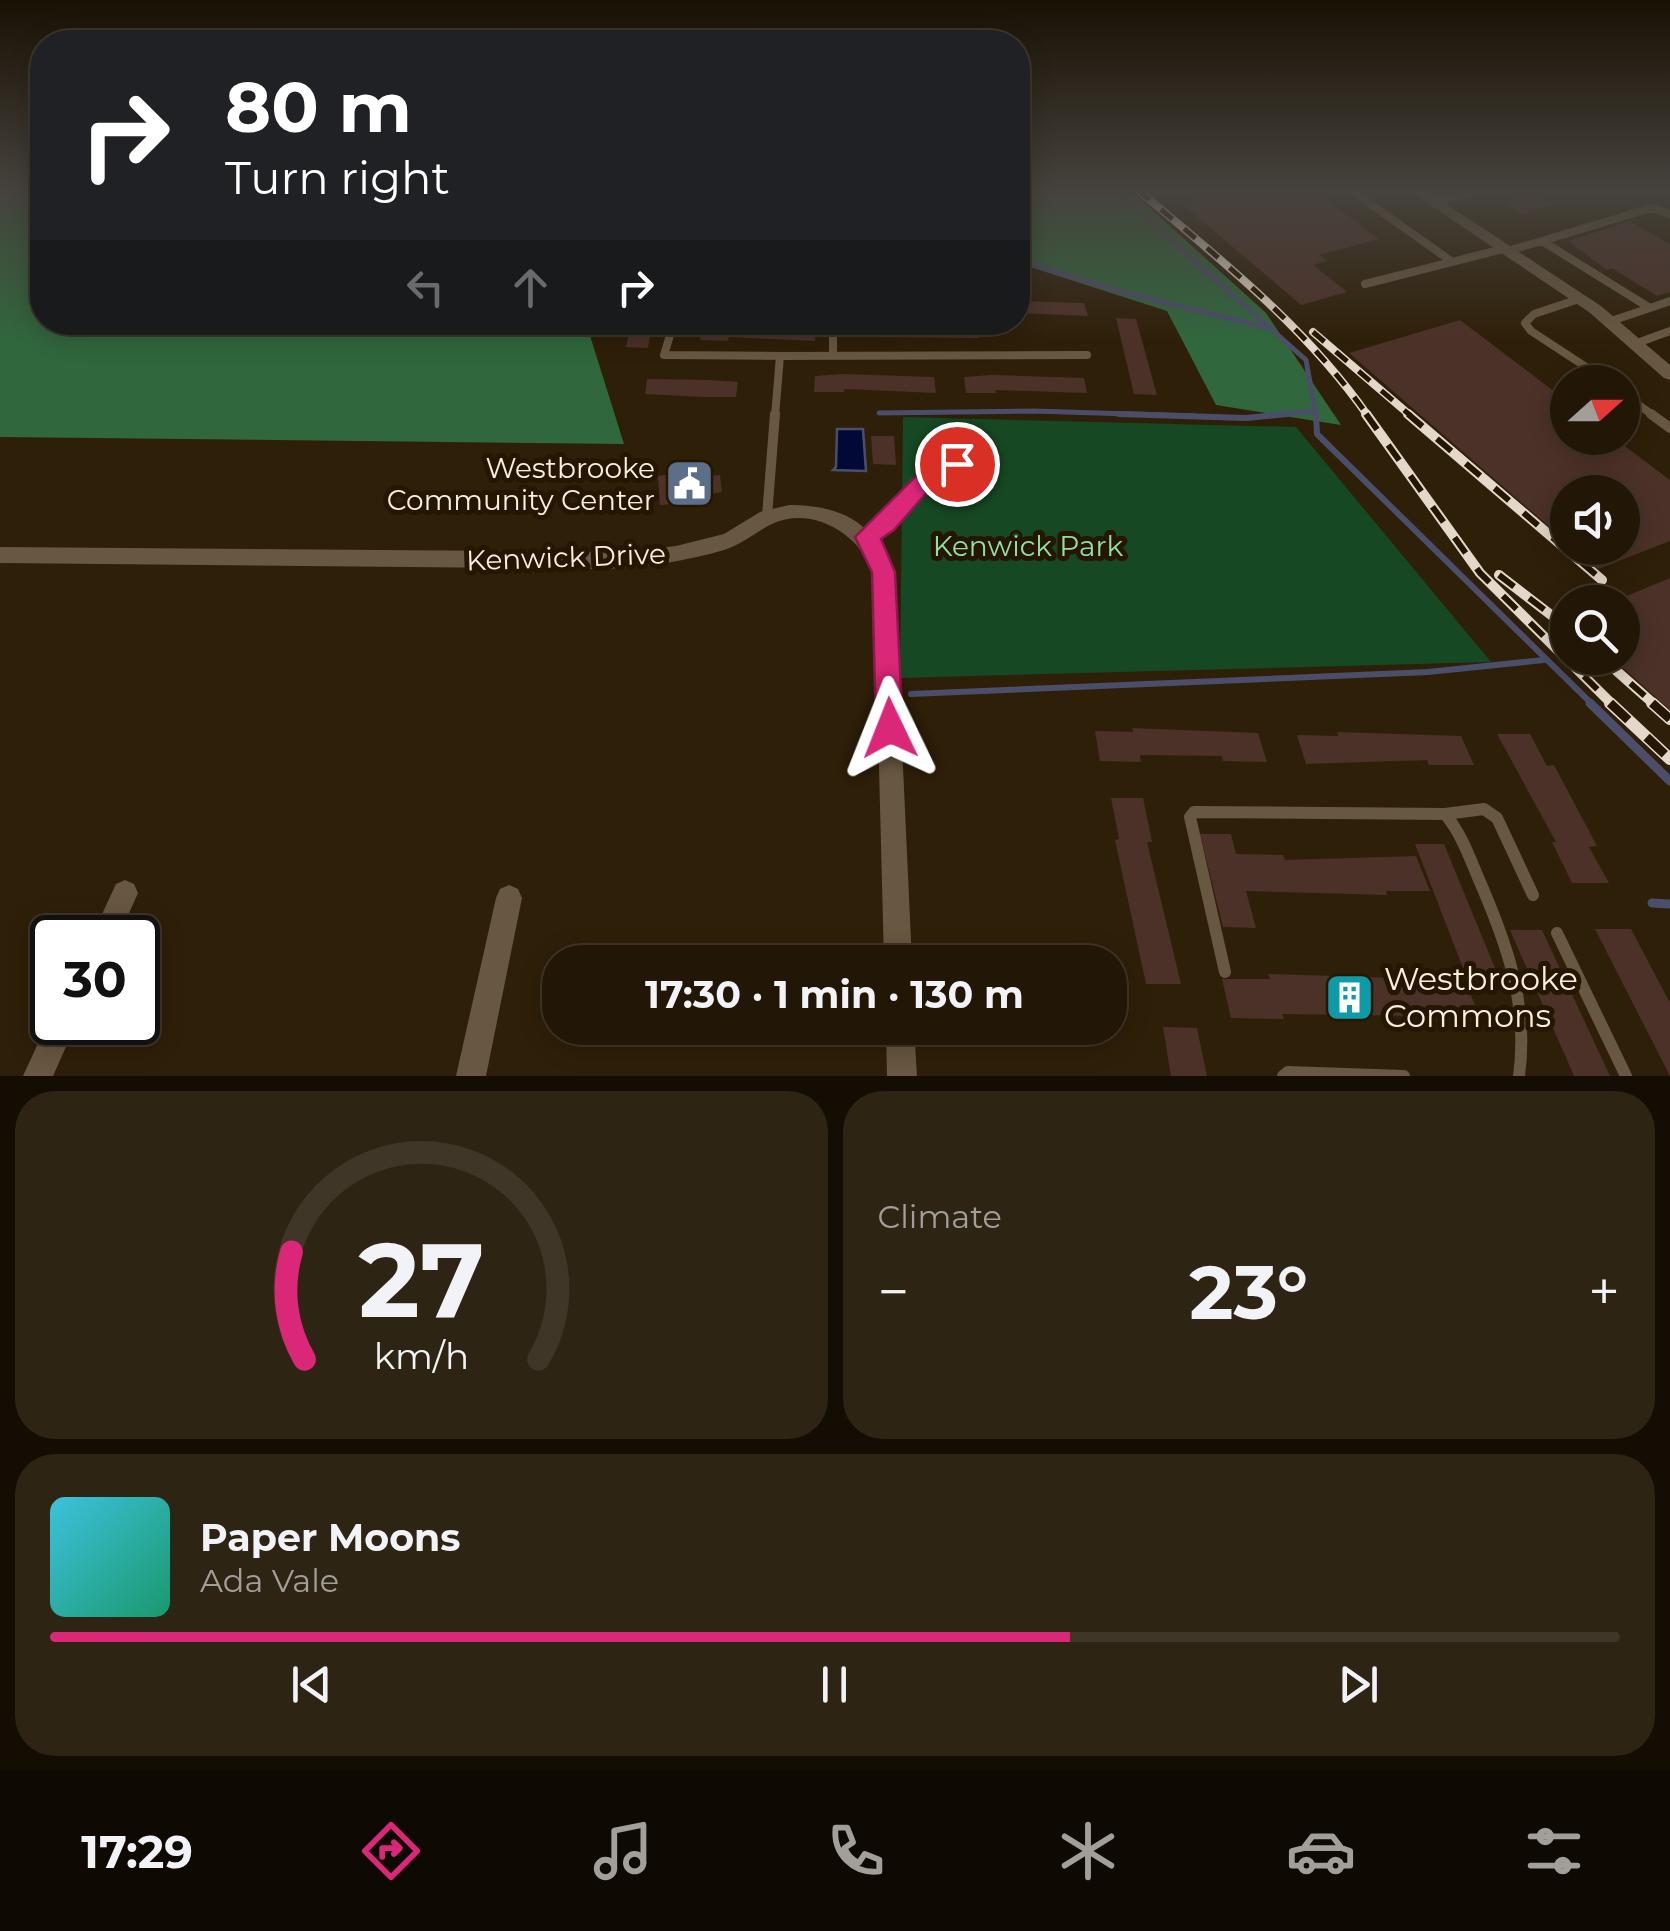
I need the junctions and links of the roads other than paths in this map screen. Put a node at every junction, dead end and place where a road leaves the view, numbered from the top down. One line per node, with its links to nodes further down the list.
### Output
1 (1422, 240): 5 (lane)
2 (1490, 240): 4 (street)
3 (1542, 241): 4 (lane); 9 (lane)
4 (1505, 250): 5 (lane); 7 (street)
5 (1451, 261): 6 (lane)
6 (1365, 284)
7 (1580, 299): 10 (street); 18 (lane)
8 (1670, 302): 9 (lane)
9 (1650, 308): 10 (lane)
10 (1611, 322): 14 (street)
11 (1670, 331): 14 (lane)
12 (670, 335): 16 (lane)
13 (833, 335): 17 (lane)
14 (1637, 342): 19 (street)
15 (1088, 355): 17 (lane)
16 (780, 356): 17 (lane); 23 (lane)
17 (833, 356)
18 (1583, 365)
19 (1670, 373)
20 (1640, 406): 21 (lane)
21 (1670, 428)
22 (957, 464): 24 (lane)
23 (768, 516): 24 (street); 25 (street, Kenwick Drive)
24 (867, 537): 32 (street)
25 (0, 555)
26 (1445, 814): 28 (lane); 33 (lane); 41 (lane)
27 (125, 894): 30 (street)
28 (1534, 896)
29 (509, 898): 37 (street)
30 (115, 915)
31 (1557, 933): 42 (lane)
32 (897, 945)
33 (1226, 972)
34 (52, 1045): 36 (street)
35 (901, 1045): 38 (street)
36 (38, 1076)
37 (470, 1076)
38 (902, 1076)
39 (1283, 1076): 40 (lane)
40 (1404, 1076)
41 (1519, 1076)
42 (1626, 1076)

